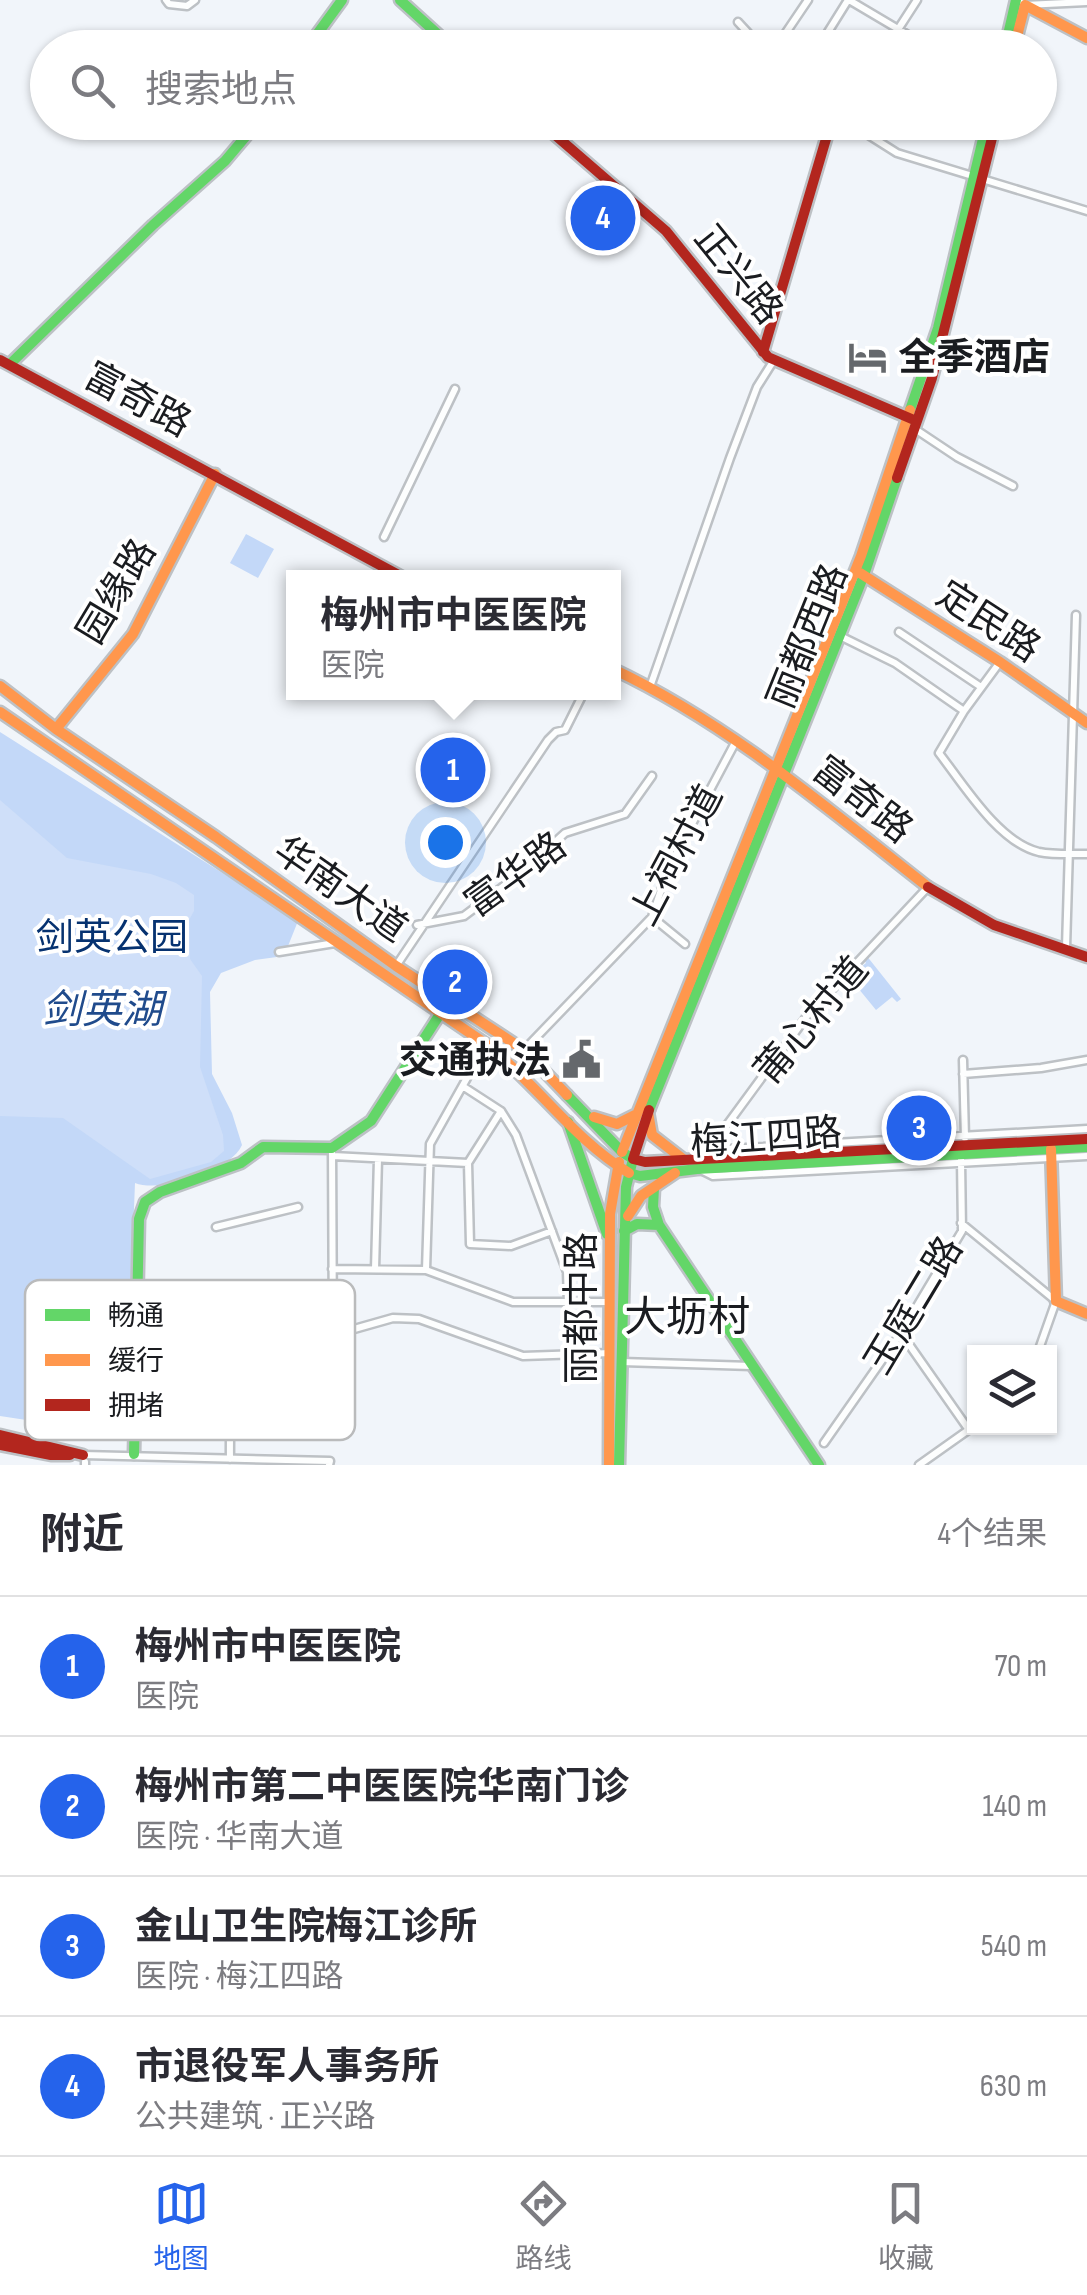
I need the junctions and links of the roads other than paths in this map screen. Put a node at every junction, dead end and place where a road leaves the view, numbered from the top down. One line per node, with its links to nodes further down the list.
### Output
1 (166, 0): 2 (street)
2 (195, 0)
3 (342, 0): 11 (main road)
4 (400, 0): 12 (main road)
5 (808, 0): 14 (street)
6 (848, 0): 15 (street); 16 (street)
7 (917, 0): 16 (street)
8 (1018, 1): 9 (street); 17 (main road); 18 (main road); 19 (main road)
9 (1087, 2)
10 (738, 22): 13 (street)
11 (320, 30)
12 (434, 30)
13 (745, 30)
14 (789, 30)
15 (829, 30)
16 (898, 30)
17 (1010, 30)
18 (1016, 30)
19 (1087, 38)
20 (243, 140): 30 (main road)
21 (561, 140): 28 (main road, 正兴路)
22 (826, 140): 28 (main road)
23 (876, 140): 26 (street)
24 (985, 140): 26 (main road, 丽都西路)
25 (991, 140): 26 (main road, 丽都西路)
26 (979, 178): 27 (street); 32 (main road, 丽都西路)
27 (1087, 211)
28 (764, 352): 29 (main road, 正兴路)
29 (774, 360): 32 (main road, 正兴路); 44 (street)
30 (5, 362): 33 (main road, 富奇路)
31 (455, 389): 35 (street)
32 (914, 422): 34 (street); 37 (main road, 丽都西路)
33 (215, 474): 36 (main road, 富奇路); 51 (main road, 园缘路)
34 (1013, 486)
35 (384, 538)
36 (389, 570)
37 (860, 573): 40 (main road, 丽都西路); 41 (main road, 定民路); 53 (main road, 丽都西路)
38 (1076, 615): 49 (street)
39 (899, 632): 45 (street)
40 (840, 636): 47 (street); 53 (main road, 丽都西路)
41 (1000, 662): 45 (street); 49 (main road, 定民路)
42 (621, 673): 44 (main road, 富奇路)
43 (0, 686): 51 (main road, 华南大道)
44 (650, 686): 52 (main road, 富奇路)
45 (982, 687): 47 (street)
46 (580, 700): 67 (street)
47 (964, 711): 55 (street)
48 (0, 712): 61 (main road, 华南大道)
49 (1074, 715): 50 (main road, 定民路); 55 (street)
50 (1087, 723)
51 (56, 730): 60 (main road, 华南大道)
52 (736, 741): 53 (main road, 富奇路); 58 (street, 上祠村道)
53 (779, 772): 57 (main road, 富奇路); 77 (main road, 丽都西路); 78 (main road, 丽都西路)
54 (652, 776): 59 (street, 富华路)
55 (1071, 854): 56 (street); 63 (street)
56 (1087, 854)
57 (928, 887): 63 (main road, 富奇路); 89 (street, 莆心村道)
58 (652, 917): 62 (street); 70 (street, 上祠村道)
59 (417, 926)
60 (359, 939): 65 (main road); 67 (main road, 华南大道)
61 (335, 944): 64 (street); 65 (main road, 华南大道)
62 (686, 944)
63 (1066, 948): 66 (main road, 富奇路)
64 (279, 952)
65 (351, 954): 68 (main road, 华南大道)
66 (1087, 957)
67 (396, 966): 70 (main road, 华南大道)
68 (440, 1014): 69 (main road, 华南大道); 84 (main road)
69 (486, 1044): 79 (main road, 华南大道); 91 (street)
70 (524, 1050): 75 (main road, 华南大道)
71 (963, 1060): 73 (street, 玉庭二路)
72 (1087, 1060): 73 (street)
73 (963, 1074): 85 (street, 玉庭二路)
74 (464, 1087): 76 (street)
75 (584, 1110): 78 (main road); 86 (main road, 华南大道)
76 (501, 1111): 92 (street); 101 (street)
77 (648, 1112): 86 (main road, 丽都西路); 88 (main road)
78 (635, 1115): 86 (main road, 丽都西路)
79 (566, 1116): 93 (main road, 华南大道); 103 (main road)
80 (1087, 1129): 89 (street)
81 (1087, 1139): 89 (main road, 梅江四路)
82 (1087, 1147): 83 (main road, 梅江四路)
83 (1052, 1149): 85 (main road, 梅江四路); 111 (main road)
84 (333, 1152): 90 (street); 104 (street); 107 (main road)
85 (963, 1154): 89 (main road, 梅江四路); 98 (street, 玉庭二路)
86 (628, 1155): 88 (main road, 梅江四路); 93 (main road, 丽都中路); 94 (main road, 丽都中路)
87 (1087, 1156): 89 (street)
88 (683, 1159): 89 (main road, 梅江四路)
89 (702, 1159): 95 (main road, 梅江四路)
90 (378, 1160): 91 (street); 105 (street)
91 (430, 1160): 92 (street); 106 (street)
92 (468, 1163): 101 (street)
93 (618, 1167): 94 (main road, 华南大道); 103 (main road, 丽都中路)
94 (629, 1173): 95 (main road, 梅江四路); 102 (main road, 丽都中路)
95 (675, 1174): 96 (main road)
96 (654, 1188): 99 (main road); 102 (main road)
97 (298, 1206): 100 (street)
98 (962, 1223): 111 (street); 114 (street, 玉庭二路)
99 (659, 1225): 102 (main road); 118 (main road)
100 (216, 1227)
101 (552, 1230): 109 (street)
102 (624, 1232): 117 (main road, 丽都中路)
103 (609, 1240): 110 (main road, 丽都中路)
104 (332, 1269): 105 (street); 108 (street)
105 (376, 1270): 106 (street)
106 (426, 1270): 109 (street)
107 (138, 1280)
108 (332, 1280)
109 (568, 1302): 110 (street)
110 (612, 1302): 116 (main road, 丽都中路)
111 (1056, 1302): 112 (main road); 115 (street)
112 (1087, 1314)
113 (355, 1331): 116 (street)
114 (901, 1333): 119 (street); 124 (street, 玉庭二路)
115 (1041, 1345)
116 (611, 1353): 131 (main road, 丽都中路)
117 (620, 1362): 118 (street); 132 (main road, 丽都中路)
118 (751, 1366): 133 (main road)
119 (967, 1421)
120 (967, 1432): 134 (street)
121 (0, 1435): 127 (main road)
122 (134, 1440): 126 (main road)
123 (229, 1440): 128 (street)
124 (824, 1443)
125 (0, 1445): 127 (main road)
126 (134, 1454): 128 (street); 129 (street)
127 (51, 1455): 129 (main road)
128 (230, 1459): 130 (street)
129 (84, 1461)
130 (330, 1465)
131 (609, 1465)
132 (619, 1465)
133 (819, 1465)
134 (920, 1465)

